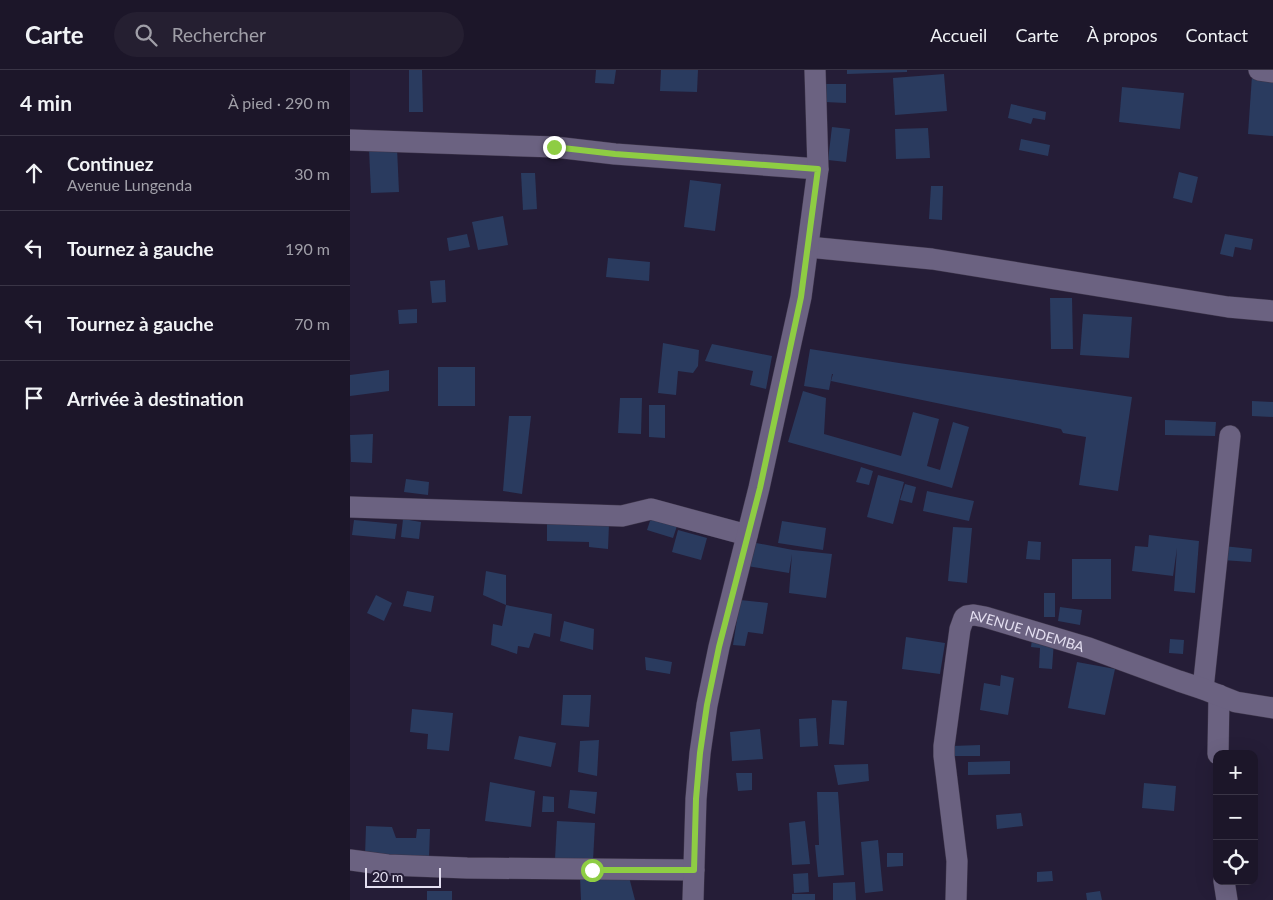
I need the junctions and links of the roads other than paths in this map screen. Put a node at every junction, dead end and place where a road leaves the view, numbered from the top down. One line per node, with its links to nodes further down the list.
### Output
1 (815, 70): 5 (street)
2 (1259, 70): 3 (street)
3 (1273, 72)
4 (350, 140): 5 (street)
5 (818, 169): 6 (street)
6 (808, 248): 7 (street); 10 (street)
7 (1273, 311)
8 (1230, 436): 11 (street)
9 (350, 507): 10 (street)
10 (748, 535): 15 (street)
11 (1211, 692): 12 (street, AVENUE NDEMBA); 13 (street); 18 (street, AVENUE NDEMBA)
12 (1273, 708)
13 (1218, 750)
14 (350, 860): 15 (street)
15 (694, 870): 17 (street)
16 (1225, 885): 19 (street)
17 (693, 900)
18 (956, 900)
19 (1227, 900)

